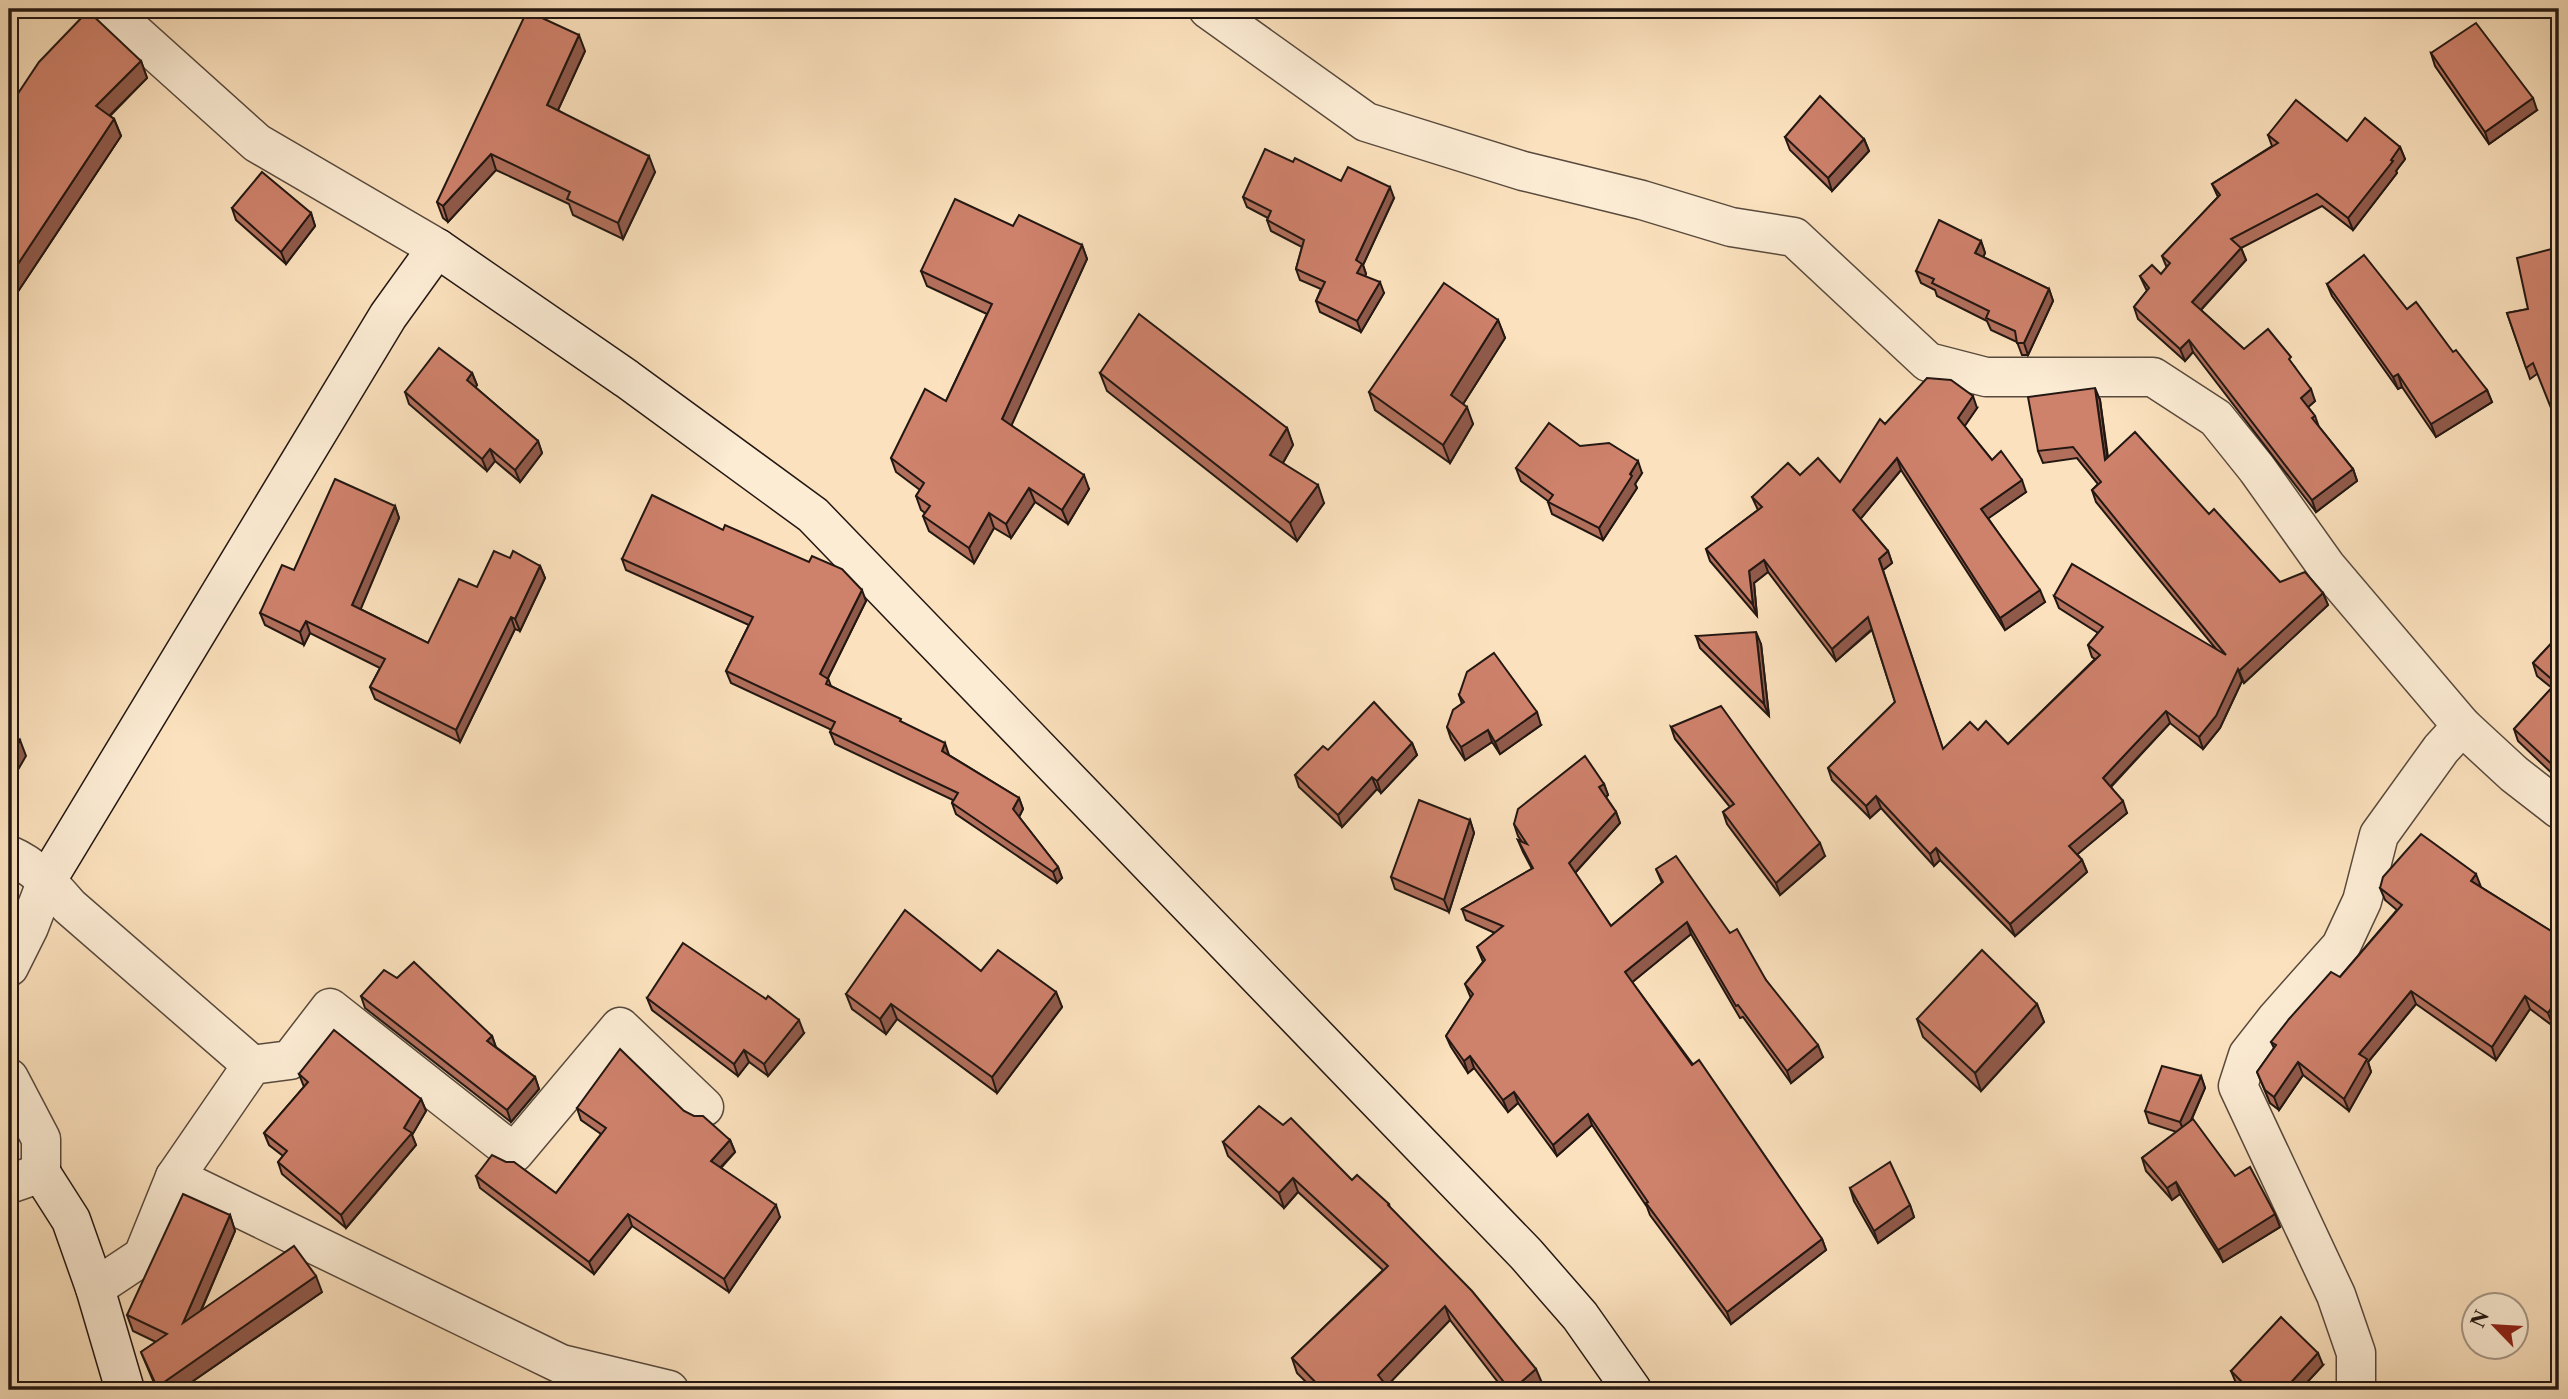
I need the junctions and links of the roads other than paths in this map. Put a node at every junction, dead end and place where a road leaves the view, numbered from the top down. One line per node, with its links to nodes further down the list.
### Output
1 (108, 9): 3 (street)
2 (1208, 9): 4 (street)
3 (437, 248): 7 (street); 19 (street)
4 (2462, 726): 5 (street); 20 (street)
5 (2559, 809)
6 (9, 855): 7 (street)
7 (47, 880): 8 (street); 9 (street); 10 (street)
8 (9, 924)
9 (9, 967)
10 (252, 1065): 12 (street); 14 (street)
11 (9, 1078): 15 (street)
12 (704, 1107)
13 (9, 1123): 15 (street)
14 (175, 1177): 16 (street); 18 (street)
15 (25, 1178): 16 (street)
16 (95, 1288): 17 (street)
17 (125, 1390)
18 (669, 1390)
19 (1632, 1390)
20 (2356, 1390)

